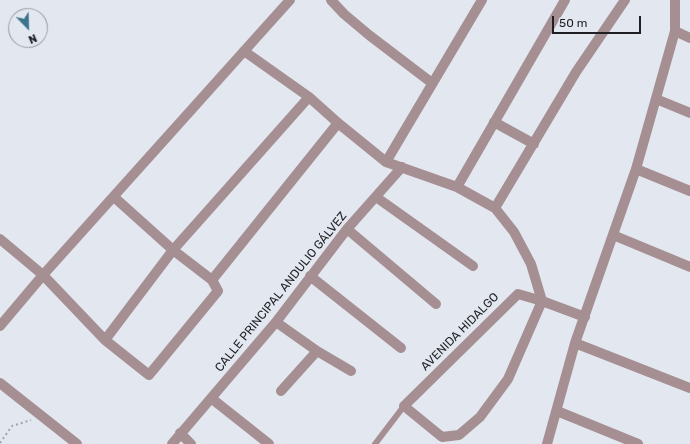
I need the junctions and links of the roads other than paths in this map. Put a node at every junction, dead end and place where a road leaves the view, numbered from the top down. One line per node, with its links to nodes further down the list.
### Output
1 (290, 0): 9 (street)
2 (331, 0): 10 (street)
3 (482, 0): 10 (street)
4 (565, 0): 14 (street)
5 (625, 0): 16 (street)
6 (675, 0): 7 (street)
7 (675, 31): 8 (street); 12 (street)
8 (690, 38)
9 (244, 51): 11 (street); 22 (street)
10 (432, 83): 17 (street)
11 (309, 97): 15 (street); 28 (street)
12 (656, 99): 13 (street); 19 (street)
13 (690, 113)
14 (494, 122): 16 (street); 20 (street)
15 (338, 123): 17 (street); 33 (street)
16 (534, 144): 24 (street)
17 (386, 162): 18 (street)
18 (402, 167): 20 (street); 23 (street, CALLE PRINCIPAL ANDULIO GÁLVEZ)
19 (636, 169): 21 (street); 26 (street)
20 (457, 187): 24 (street)
21 (690, 191)
22 (114, 197): 28 (street); 31 (street)
23 (376, 197): 25 (street, CALLE PRINCIPAL ANDULIO GÁLVEZ); 29 (street)
24 (495, 208): 34 (street)
25 (347, 229): 32 (street, CALLE PRINCIPAL ANDULIO GÁLVEZ); 35 (street)
26 (613, 234): 30 (street); 36 (street)
27 (0, 239): 31 (street)
28 (174, 250): 33 (street); 39 (street)
29 (473, 266)
30 (690, 267)
31 (43, 275): 38 (street); 39 (street)
32 (310, 276): 37 (street, CALLE PRINCIPAL ANDULIO GÁLVEZ); 41 (street)
33 (212, 280): 39 (street)
34 (542, 301): 36 (street, AVENIDA HIDALGO); 48 (street, AVENIDA HIDALGO); 48 (street)
35 (436, 304)
36 (585, 317): 40 (street)
37 (276, 322): 42 (street); 47 (street, CALLE PRINCIPAL ANDULIO GÁLVEZ)
38 (0, 326)
39 (105, 340)
40 (575, 343): 45 (street); 49 (street)
41 (401, 348)
42 (316, 351): 43 (street); 46 (street)
43 (351, 371)
44 (0, 383): 51 (street)
45 (690, 388)
46 (281, 391)
47 (211, 398): 50 (street, CALLE PRINCIPAL ANDULIO GÁLVEZ); 54 (street)
48 (404, 406): 55 (lane)
49 (557, 411): 56 (street); 57 (street)
50 (180, 433): 52 (street, CALLE PRINCIPAL ANDULIO GÁLVEZ); 53 (street)
51 (77, 444)
52 (172, 444)
53 (191, 444)
54 (269, 444)
55 (376, 444)
56 (547, 444)
57 (638, 444)

